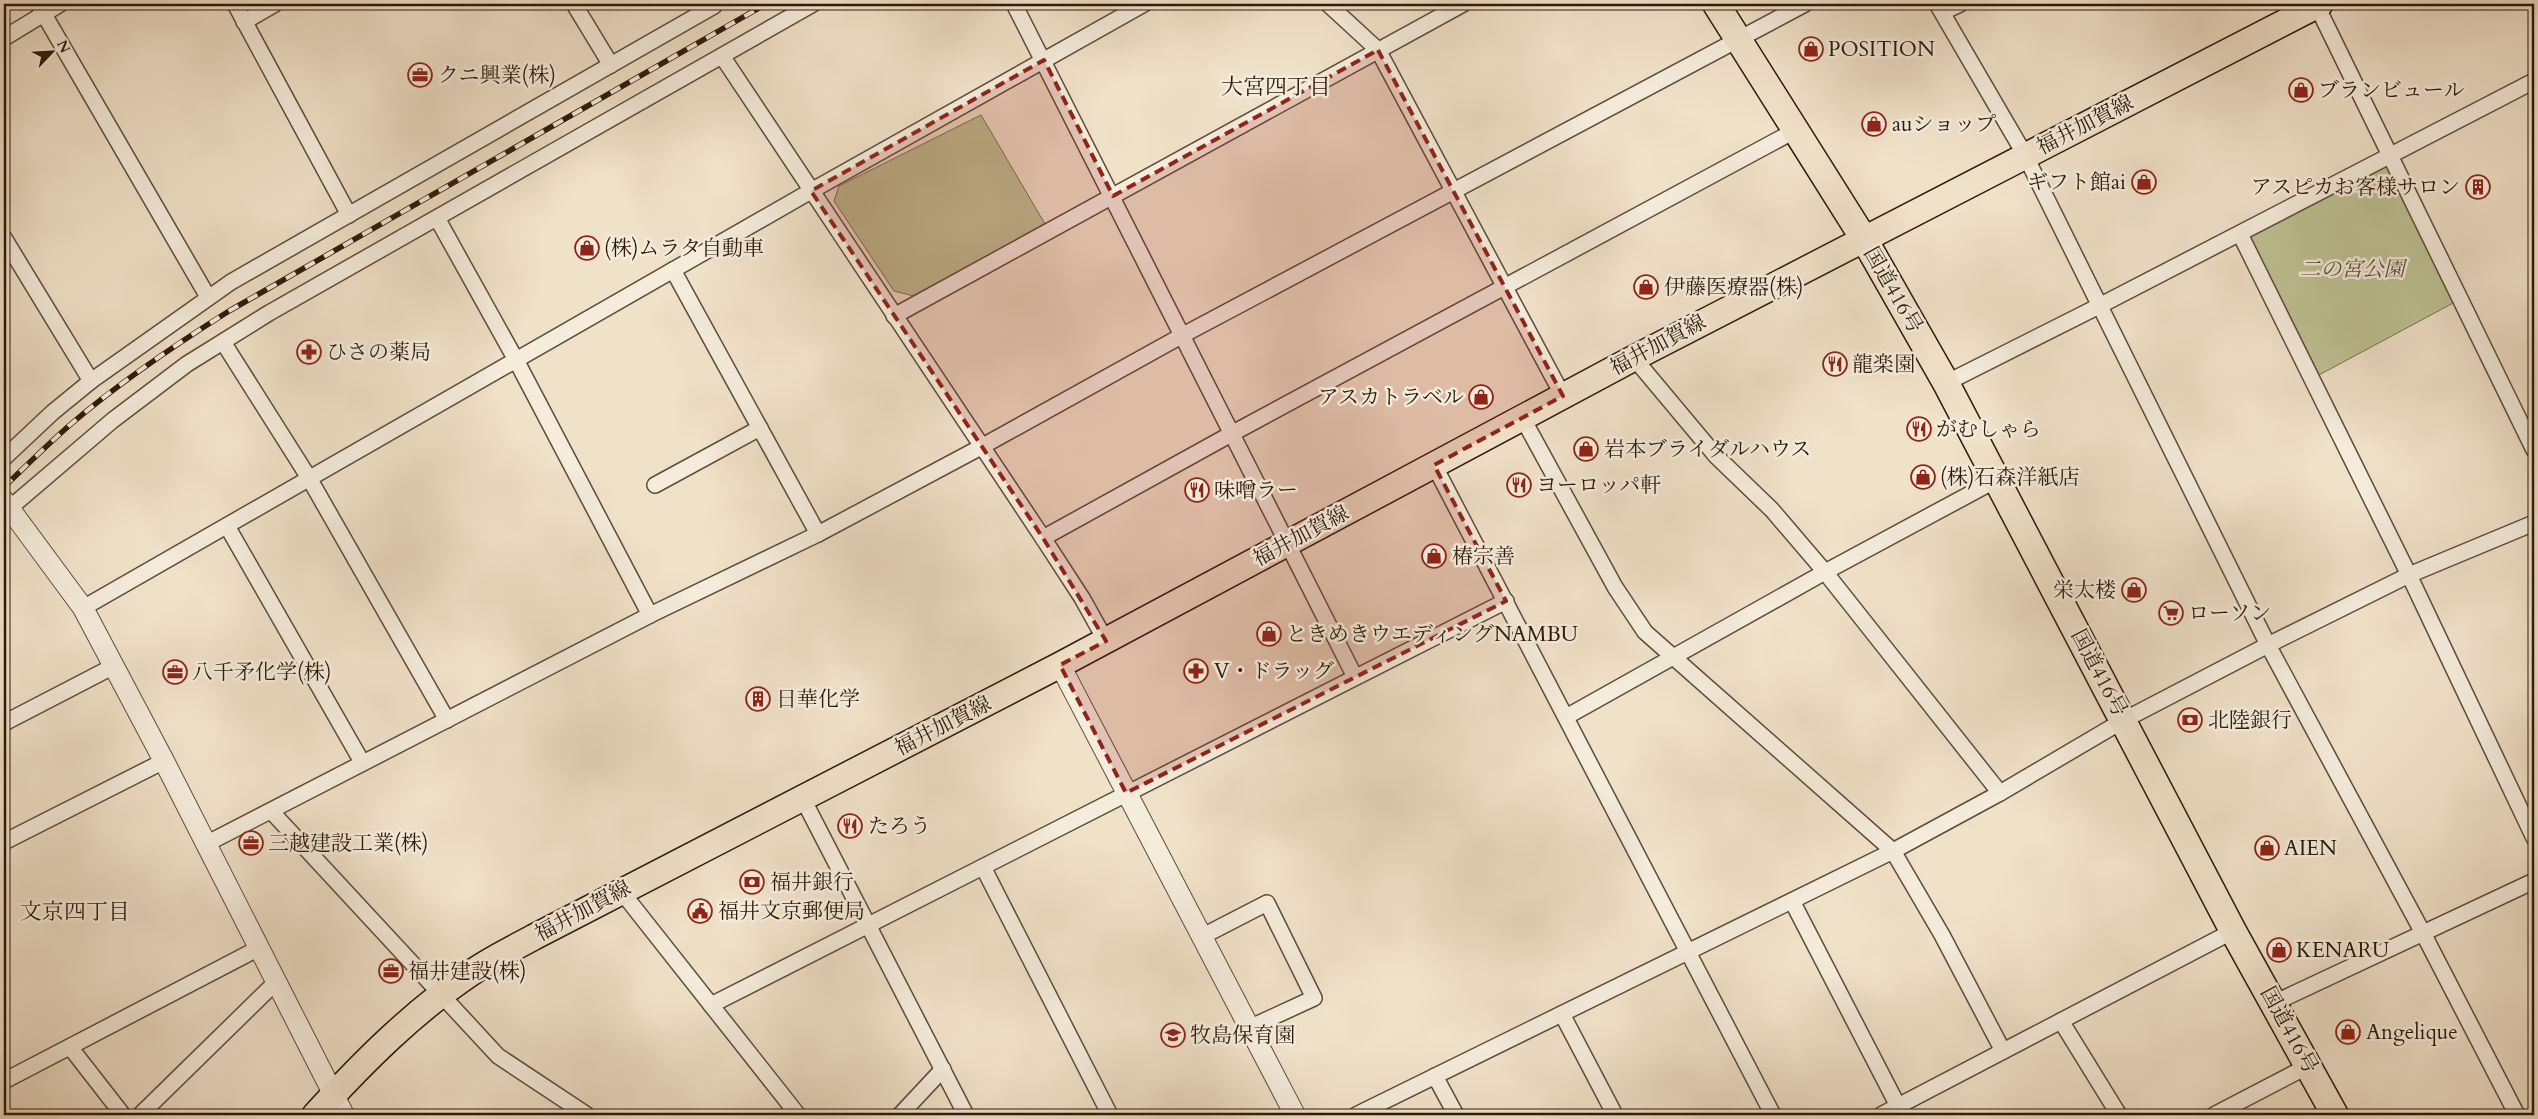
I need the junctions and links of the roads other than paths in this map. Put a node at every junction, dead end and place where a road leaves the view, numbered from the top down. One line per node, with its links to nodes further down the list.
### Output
1 (60, 4): 15 (street)
2 (235, 4): 17 (street)
3 (275, 4): 17 (street)
4 (574, 4): 23 (street)
5 (713, 4): 23 (street)
6 (813, 4): 21 (street)
7 (1014, 4): 22 (street)
8 (1144, 4): 22 (street)
9 (1328, 4): 20 (street)
10 (1463, 4): 20 (street)
11 (1716, 4): 19 (highway, 国道416号)
12 (1804, 4): 19 (street)
13 (1960, 4): 16 (street)
14 (2318, 4): 26 (main road, 福井加賀線); 27 (street)
15 (41, 8): 18 (street); 38 (street)
16 (1940, 8): 26 (street)
17 (244, 22): 31 (street)
18 (4, 38)
19 (1738, 40): 25 (highway, 国道416号); 29 (street)
20 (1378, 50): 29 (street); 30 (street)
21 (722, 56): 28 (street); 32 (street)
22 (1044, 60): 28 (street); 30 (street)
23 (611, 65): 31 (street)
24 (2534, 81): 27 (street)
25 (1796, 130): 35 (highway, 国道416号); 37 (street)
26 (2025, 155): 35 (main road, 福井加賀線); 39 (street)
27 (2390, 155): 33 (street); 52 (street)
28 (811, 191): 36 (street); 40 (street)
29 (1453, 191): 37 (street); 41 (street)
30 (1112, 196): 40 (street); 41 (street)
31 (349, 214): 38 (street)
32 (437, 218): 42 (street); 44 (street)
33 (2240, 234): 39 (street); 65 (street)
34 (4, 238): 45 (street)
35 (1864, 239): 43 (main road, 福井加賀線); 46 (highway, 国道416号)
36 (674, 270): 44 (street); 49 (street)
37 (1504, 287): 47 (street); 50 (street)
38 (208, 298): 45 (street)
39 (2101, 305): 46 (street); 70 (street)
40 (894, 316): 51 (street)
41 (1183, 335): 50 (street); 51 (street)
42 (223, 342): 55 (street); 58 (street)
43 (1634, 358): 47 (main road, 福井加賀線); 64 (street)
44 (516, 360): 55 (street); 68 (street)
45 (91, 381): 53 (street)
46 (1946, 383): 56 (highway, 国道416号)
47 (1563, 396): 48 (main road, 福井加賀線)
48 (1522, 417): 54 (main road, 福井加賀線); 71 (street)
49 (760, 428): 57 (street); 61 (street)
50 (1233, 433): 62 (street); 63 (street)
51 (981, 447): 61 (street); 62 (street)
52 (2534, 450)
53 (4, 458)
54 (1434, 465): 63 (main road, 福井加賀線); 66 (street)
55 (309, 478): 60 (street); 76 (street)
56 (1996, 480): 64 (street); 77 (highway, 国道416号)
57 (655, 485)
58 (6, 507): 67 (street)
59 (2534, 523): 65 (street)
60 (226, 526): 67 (street); 80 (street)
61 (818, 534): 68 (street)
62 (1043, 538): 69 (street)
63 (1287, 544): 69 (main road, 福井加賀線); 74 (street)
64 (1825, 572): 71 (street); 82 (street)
65 (2409, 575): 70 (street); 85 (street)
66 (1506, 600): 74 (street); 75 (street)
67 (83, 608): 73 (street)
68 (650, 615): 76 (street)
69 (1106, 641): 72 (main road, 福井加賀線)
70 (2268, 645): 77 (street); 95 (street)
71 (1673, 657): 75 (street); 88 (street)
72 (1060, 665): 81 (street); 83 (main road, 福井加賀線)
73 (114, 666): 78 (street); 79 (street)
74 (1355, 677): 81 (street)
75 (1566, 717): 98 (street)
76 (446, 720): 80 (street)
77 (2124, 720): 82 (street); 94 (highway, 国道416号)
78 (4, 723)
79 (164, 761): 86 (street); 87 (street)
80 (362, 762): 84 (street)
81 (1126, 793): 89 (street); 96 (street)
82 (2000, 793): 88 (street)
83 (803, 798): 91 (main road, 福井加賀線); 93 (street)
84 (271, 810): 87 (street); 100 (street)
85 (2534, 838)
86 (4, 842)
87 (206, 844): 97 (street)
88 (1893, 851): 92 (street); 107 (street)
89 (983, 866): 93 (street); 121 (street)
90 (2534, 882): 95 (street)
91 (622, 891): 100 (main road, 福井加賀線); 102 (street)
92 (1792, 901): 98 (street); 113 (street)
93 (867, 926): 102 (street); 109 (street)
94 (2233, 931): 101 (highway, 国道416号); 104 (street)
95 (2423, 933): 101 (street); 131 (street)
96 (1201, 936): 105 (street); 105 (street)
97 (259, 948): 99 (street); 106 (street)
98 (1688, 953): 103 (street); 126 (street)
99 (276, 982): 112 (street); 115 (street)
100 (443, 994): 112 (main road, 福井加賀線); 117 (street)
101 (2274, 1003): 108 (highway, 国道416号)
102 (711, 1005): 118 (street)
103 (1562, 1014): 110 (street); 125 (street)
104 (2061, 1021): 107 (street); 128 (street)
105 (1249, 1028): 122 (street)
106 (70, 1047): 111 (street); 114 (street)
107 (2003, 1051): 113 (street)
108 (2308, 1066): 129 (street); 130 (highway, 国道416号)
109 (942, 1069): 119 (street); 120 (street)
110 (1435, 1076): 123 (street); 124 (street)
111 (4, 1081)
112 (339, 1105): 116 (main road, 福井加賀線)
113 (1898, 1106): 127 (street)
114 (123, 1115)
115 (140, 1115)
116 (315, 1115)
117 (587, 1115)
118 (798, 1115)
119 (900, 1115)
120 (966, 1115)
121 (1110, 1115)
122 (1295, 1115)
123 (1356, 1115)
124 (1456, 1115)
125 (1615, 1115)
126 (1773, 1115)
127 (1880, 1115)
128 (2119, 1115)
129 (2214, 1115)
130 (2335, 1115)
131 (2517, 1115)

